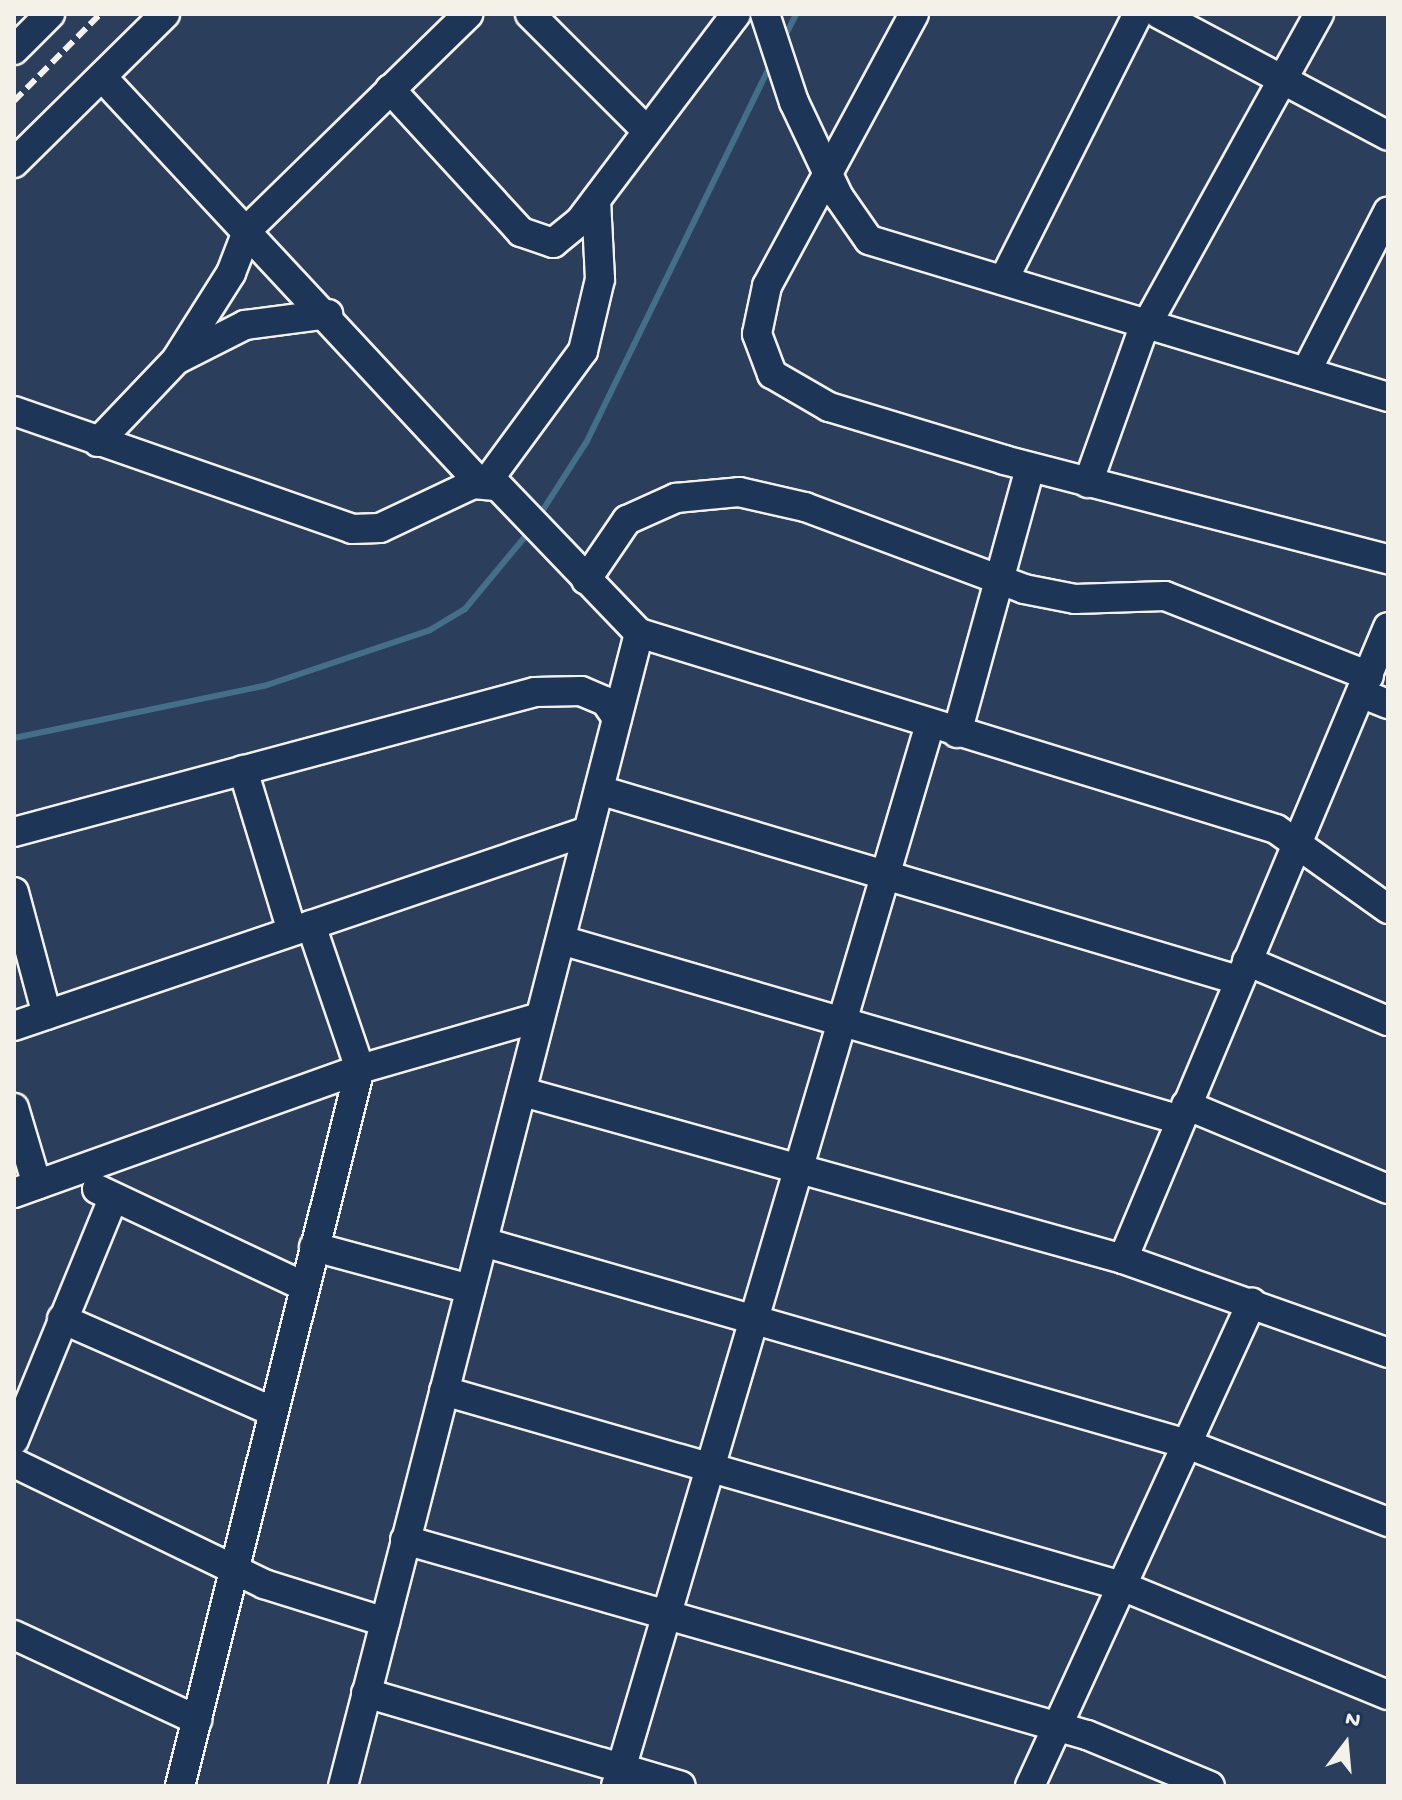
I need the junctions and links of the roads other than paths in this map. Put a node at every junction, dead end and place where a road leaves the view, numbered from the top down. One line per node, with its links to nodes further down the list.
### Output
1 (50, 14): 11 (street)
2 (165, 14): 12 (street)
3 (468, 14): 14 (street)
4 (530, 14): 15 (street)
5 (736, 14): 15 (street)
6 (765, 14): 18 (street)
7 (914, 14): 18 (street)
8 (1138, 14): 22 (street)
9 (1159, 14): 13 (street)
10 (1319, 14): 13 (street)
11 (14, 50)
12 (102, 77): 17 (street); 21 (street)
13 (1282, 79): 16 (street); 24 (street)
14 (390, 89): 19 (street); 21 (street)
15 (647, 131): 19 (street)
16 (1388, 136)
17 (14, 163)
18 (827, 172): 22 (street); 30 (street)
19 (596, 201): 31 (street)
20 (1388, 212): 26 (street)
21 (248, 229): 23 (street); 25 (street)
22 (1005, 277): 24 (street)
23 (328, 314): 25 (street); 31 (street)
24 (1148, 324): 26 (street); 32 (street)
25 (176, 360): 29 (street)
26 (1307, 370): 27 (street)
27 (1388, 397)
28 (14, 411): 29 (street)
29 (98, 442): 31 (street)
30 (1030, 468): 32 (street); 35 (street)
31 (483, 483): 34 (street)
32 (1088, 483): 33 (street)
33 (1388, 559)
34 (586, 580): 35 (street); 37 (street)
35 (997, 582): 38 (street); 41 (street)
36 (1388, 627): 38 (street)
37 (639, 633): 39 (street); 40 (street)
38 (1373, 691): 46 (street)
39 (617, 718): 42 (street); 43 (street)
40 (930, 724): 41 (street); 47 (street)
41 (957, 733): 46 (street)
42 (243, 770): 45 (street); 50 (street)
43 (599, 790): 44 (street); 47 (street)
44 (588, 831): 50 (street); 51 (street)
45 (14, 832)
46 (1301, 848): 49 (street); 52 (street)
47 (887, 872): 52 (street); 56 (street)
48 (14, 892): 53 (street)
49 (1388, 909)
50 (302, 928): 53 (street); 58 (street)
51 (561, 940): 54 (street); 56 (street)
52 (1242, 970): 55 (street); 61 (street)
53 (47, 1015): 57 (street)
54 (540, 1017): 58 (street); 59 (street)
55 (1388, 1021)
56 (843, 1023): 61 (street); 62 (street)
57 (14, 1026)
58 (360, 1069): 63 (street); 68 (street)
59 (523, 1092): 62 (street); 67 (street)
60 (14, 1108): 64 (street)
61 (1183, 1113): 65 (street); 69 (street)
62 (798, 1171): 69 (street); 74 (street)
63 (79, 1172): 64 (street); 66 (street)
64 (26, 1189)
65 (1388, 1189)
66 (113, 1199): 70 (street); 73 (street)
67 (483, 1242): 71 (street); 74 (street)
68 (314, 1247): 70 (street); 71 (street)
69 (1123, 1259): 72 (street)
70 (305, 1287): 77 (street)
71 (470, 1289): 76 (street)
72 (1252, 1302): 75 (street); 79 (street)
73 (62, 1319): 77 (street); 78 (street)
74 (753, 1319): 79 (street); 81 (street)
75 (1388, 1353)
76 (444, 1391): 81 (street); 83 (street)
77 (272, 1411): 84 (street)
78 (14, 1440)
79 (1187, 1444): 82 (street); 85 (street)
80 (14, 1463): 84 (street)
81 (708, 1467): 85 (street); 86 (street)
82 (1388, 1522)
83 (405, 1540): 86 (street); 87 (street)
84 (233, 1568): 87 (street); 91 (street)
85 (1122, 1586): 90 (street); 92 (street)
86 (663, 1618): 92 (street); 93 (street)
87 (385, 1622): 89 (street)
88 (14, 1635): 91 (street)
89 (366, 1693): 93 (street); 95 (street)
90 (1388, 1695)
91 (197, 1720): 94 (street)
92 (1057, 1727): 97 (street); 98 (street)
93 (619, 1777): 96 (street)
94 (180, 1786)
95 (343, 1786)
96 (681, 1786)
97 (1030, 1786)
98 (1210, 1786)

